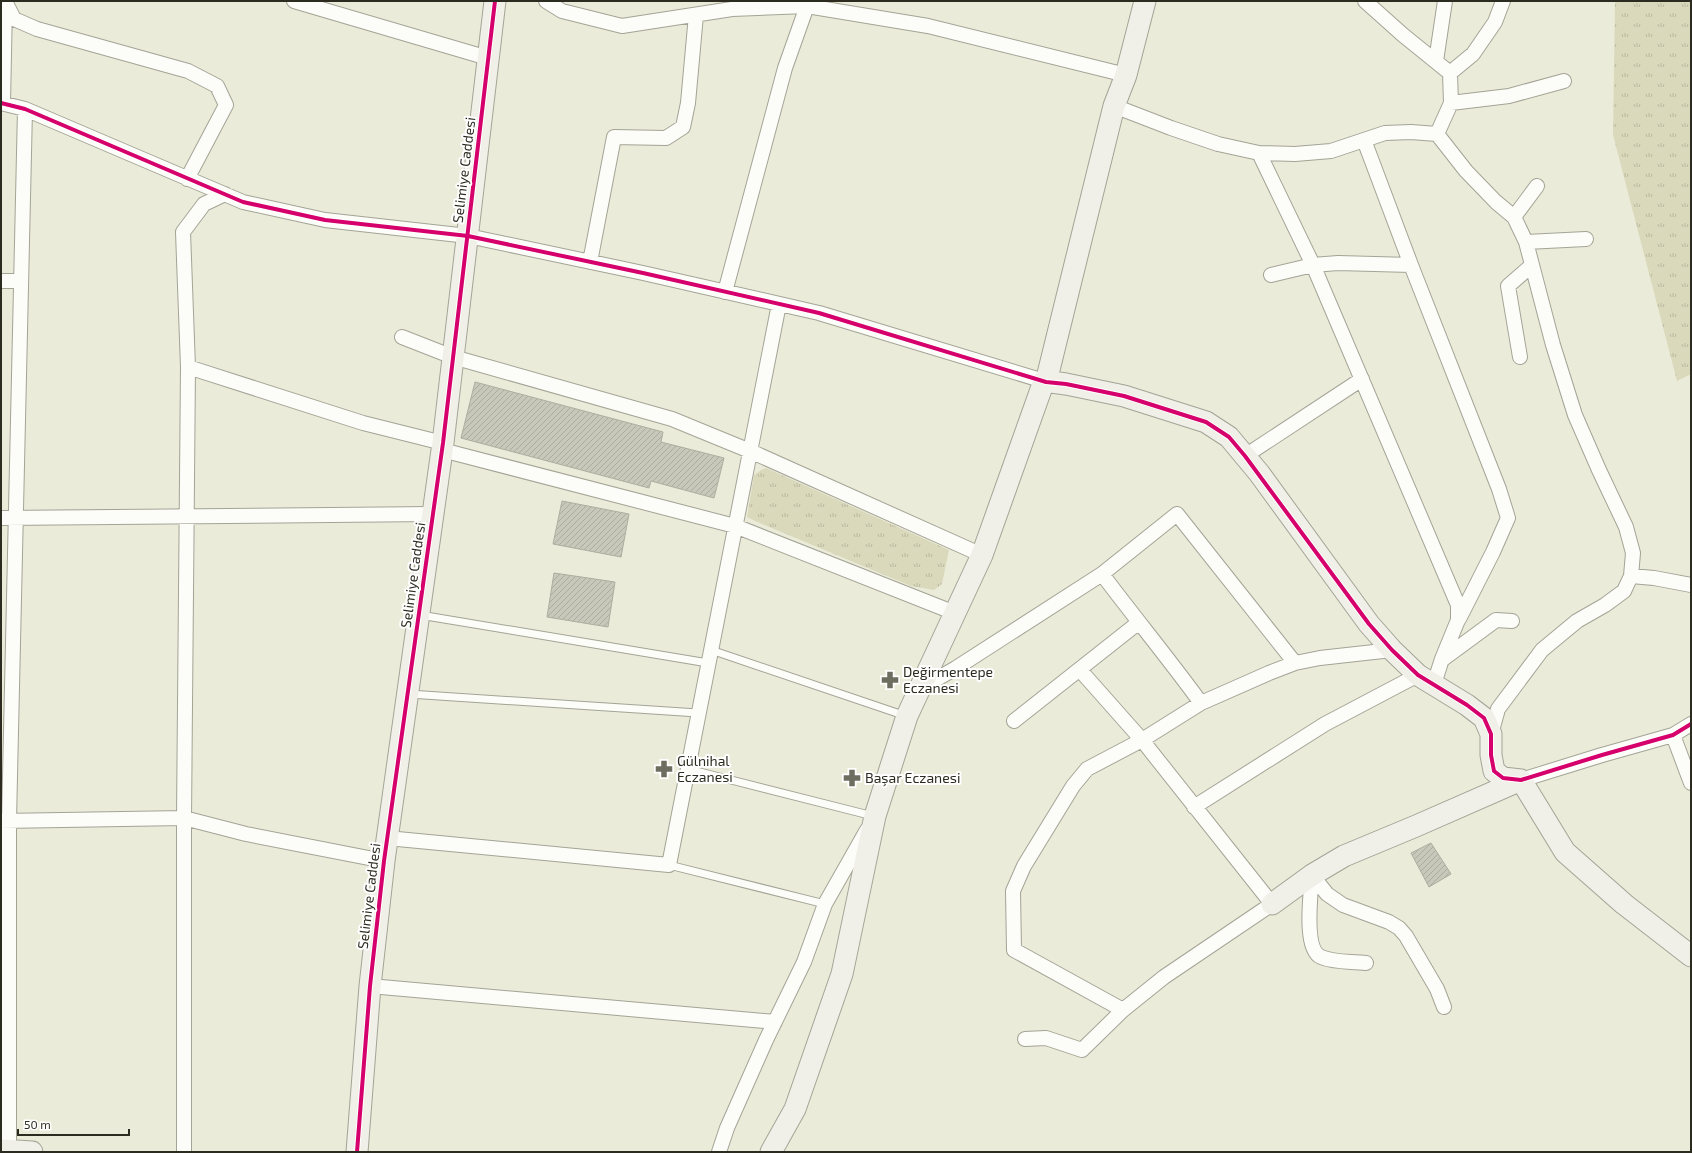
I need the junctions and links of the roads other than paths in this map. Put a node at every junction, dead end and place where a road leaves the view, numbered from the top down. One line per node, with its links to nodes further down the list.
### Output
1 (5, 1): 17 (street); 24 (street)
2 (294, 1): 12 (street)
3 (495, 1): 12 (street, Selimiye Caddesi)
4 (546, 1): 11 (street)
5 (1145, 1): 15 (street)
6 (1365, 1): 13 (street)
7 (1445, 1): 13 (street)
8 (1503, 1): 14 (street)
9 (736, 5): 10 (street); 11 (street)
10 (807, 6): 15 (street); 38 (street)
11 (696, 15): 31 (street)
12 (488, 58): 28 (street, Selimiye Caddesi)
13 (1436, 61): 14 (street)
14 (1450, 73): 18 (street)
15 (1126, 75): 19 (street)
16 (1564, 81): 18 (street)
17 (2, 103): 20 (street)
18 (1451, 103): 21 (street)
19 (1114, 106): 23 (street); 45 (street)
20 (25, 109): 24 (street); 37 (street)
21 (1437, 134): 22 (street); 27 (street)
22 (1364, 140): 23 (street); 33 (street)
23 (1259, 153): 32 (street)
24 (187, 179): 26 (street)
25 (1537, 186): 27 (street)
26 (225, 194): 28 (street); 43 (street)
27 (1514, 218): 30 (street)
28 (468, 236): 31 (street); 41 (street, Selimiye Caddesi)
29 (1586, 239): 30 (street)
30 (1526, 242): 34 (street)
31 (590, 262): 38 (street)
32 (1313, 265): 33 (street); 35 (street); 44 (street)
33 (1411, 265): 60 (street)
34 (1531, 266): 42 (street); 56 (street)
35 (1271, 275)
36 (1, 281): 37 (street)
37 (21, 281): 52 (street)
38 (725, 292): 39 (street)
39 (779, 304): 45 (street); 47 (street)
40 (402, 337): 41 (street)
41 (453, 357): 46 (street, Selimiye Caddesi); 47 (street)
42 (1520, 357)
43 (188, 367): 46 (street); 50 (street)
44 (1362, 379): 48 (street); 60 (street)
45 (1045, 382): 48 (street); 54 (street)
46 (443, 446): 49 (street, Selimiye Caddesi); 53 (street)
47 (750, 451): 53 (street); 54 (street)
48 (1244, 456): 63 (street)
49 (433, 514): 50 (street); 59 (street, Selimiye Caddesi)
50 (187, 517): 52 (street); 84 (street)
51 (1, 518): 52 (street)
52 (16, 518): 85 (street)
53 (735, 526): 58 (street); 64 (street)
54 (982, 554): 58 (street)
55 (1102, 574): 62 (street); 66 (street); 69 (street)
56 (1631, 576): 57 (street); 76 (street)
57 (1691, 585)
58 (955, 614): 69 (street)
59 (419, 615): 64 (lane); 70 (street, Selimiye Caddesi)
60 (1458, 620): 65 (street)
61 (1512, 621): 65 (street)
62 (1138, 623): 67 (street); 71 (street)
63 (1392, 650): 66 (street); 68 (street)
64 (709, 656): 72 (street); 73 (lane)
65 (1442, 659): 68 (street)
66 (1295, 663): 71 (street)
67 (1080, 670): 74 (street); 78 (street)
68 (1426, 679): 76 (street); 82 (street)
69 (921, 688): 73 (street)
70 (408, 694): 72 (lane); 86 (street, Selimiye Caddesi)
71 (1201, 704): 78 (street)
72 (698, 713): 79 (street)
73 (907, 716): 83 (street)
74 (1014, 721)
75 (1691, 724): 77 (street)
76 (1491, 734): 80 (street)
77 (1673, 735): 80 (street); 81 (street)
78 (1142, 740): 82 (street); 96 (street)
79 (688, 769): 83 (lane); 88 (street)
80 (1521, 780): 89 (street); 92 (street)
81 (1691, 783)
82 (1194, 807): 91 (street)
83 (876, 816): 90 (street); 104 (street)
84 (184, 818): 85 (street); 87 (street); 101 (street)
85 (5, 821): 99 (street)
86 (387, 838): 87 (street, Selimiye Caddesi); 88 (street)
87 (384, 861): 94 (street, Selimiye Caddesi)
88 (669, 865): 90 (lane)
89 (1312, 875): 91 (street); 93 (street); 95 (street)
90 (826, 904): 97 (street)
91 (1272, 904): 96 (street)
92 (1691, 956)
93 (1366, 963)
94 (370, 986): 97 (street); 102 (street, Selimiye Caddesi)
95 (1444, 1007)
96 (1123, 1010): 98 (street)
97 (775, 1022): 103 (street)
98 (1025, 1039)
99 (5, 1150): 100 (street)
100 (32, 1152)
101 (184, 1152)
102 (357, 1152)
103 (719, 1152)
104 (771, 1152)

